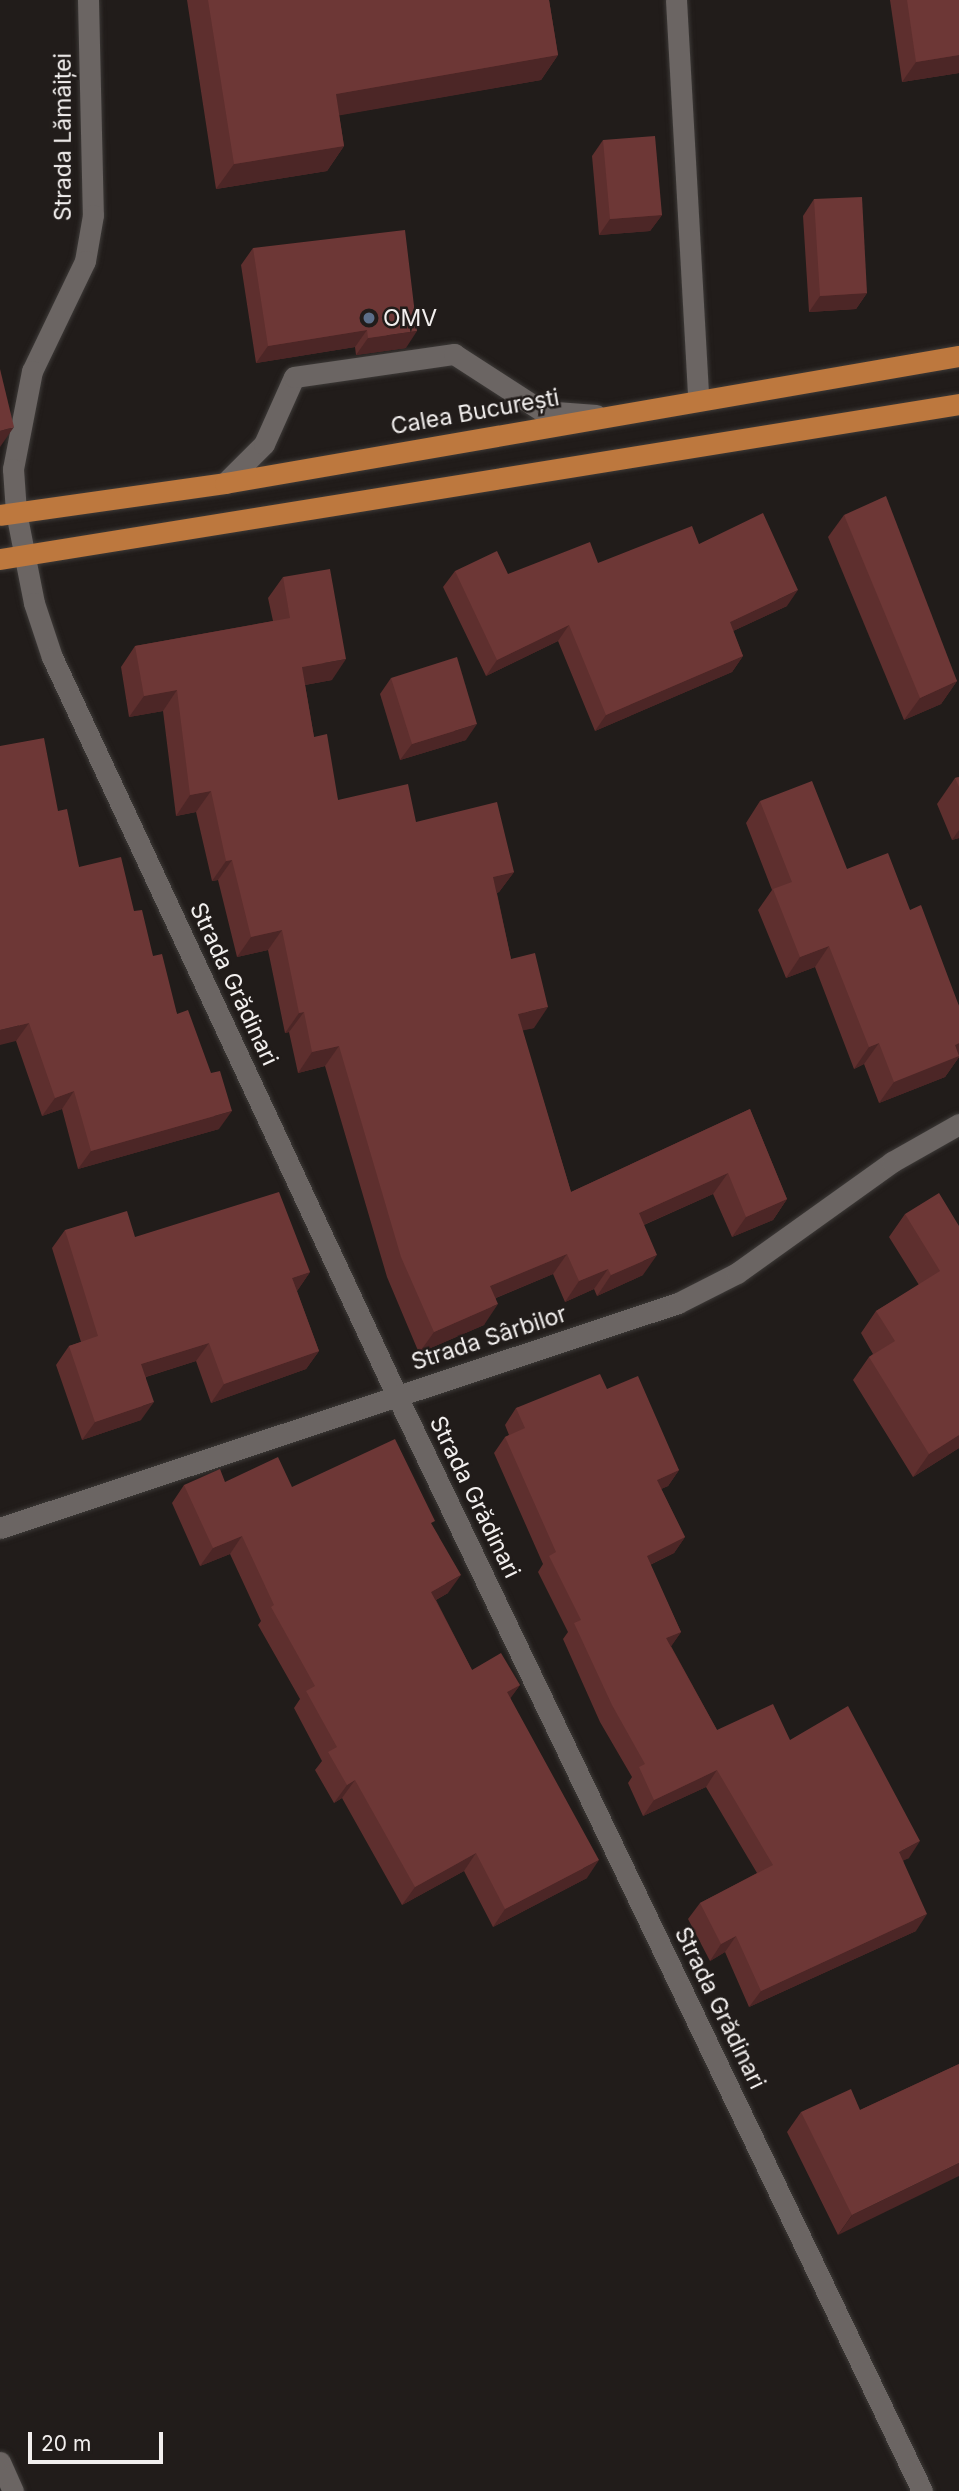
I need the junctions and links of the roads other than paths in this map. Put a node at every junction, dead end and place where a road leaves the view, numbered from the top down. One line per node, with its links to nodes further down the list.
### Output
1 (88, 0): 8 (street, Strada Lămâiței)
2 (676, 0): 4 (street)
3 (959, 356): 4 (main road, Calea București)
4 (698, 399): 6 (main road, Calea București)
5 (959, 404): 9 (main road)
6 (599, 416): 7 (main road, Calea București); 7 (street)
7 (225, 483): 8 (main road, Calea București)
8 (8, 514): 9 (street, Strada Grădinari)
9 (24, 555): 10 (main road); 12 (street, Strada Grădinari)
10 (0, 559)
11 (959, 1124): 12 (street, Strada Sârbilor)
12 (397, 1396): 13 (street, Strada Sârbilor); 16 (street, Strada Grădinari)
13 (0, 1528)
14 (0, 2462): 15 (street)
15 (13, 2491)
16 (922, 2491)

